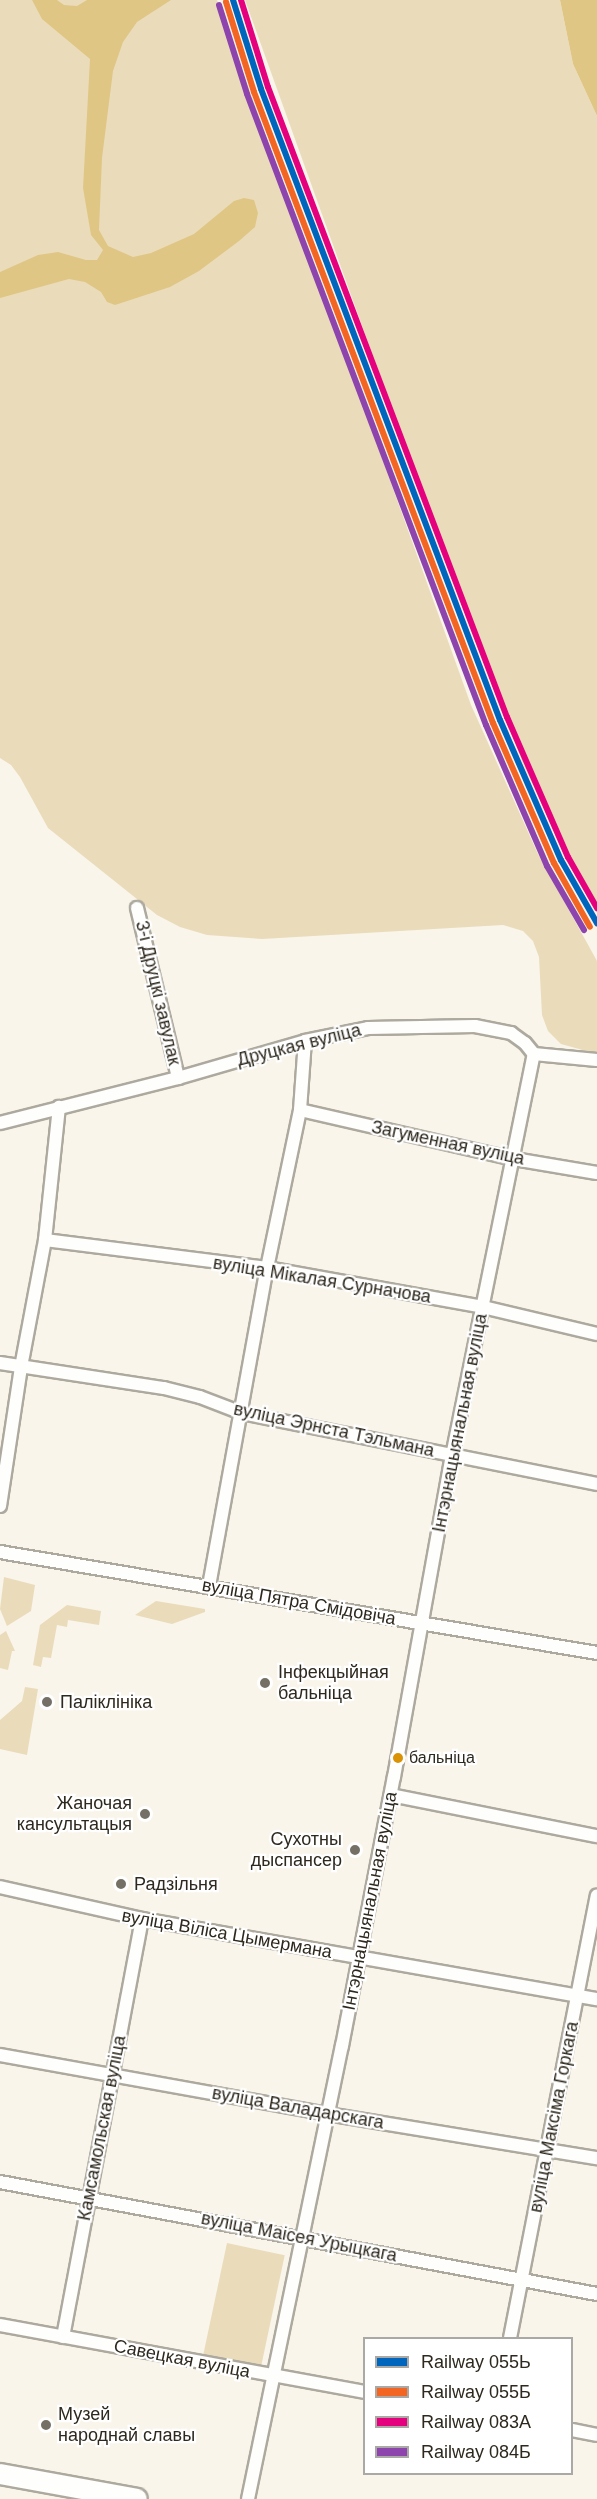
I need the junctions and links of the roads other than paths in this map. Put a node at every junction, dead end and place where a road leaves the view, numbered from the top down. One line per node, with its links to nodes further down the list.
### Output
1 (137, 908): 5 (street, 3-і Друцкі завулак)
2 (305, 1041): 3 (street, Друцкая вуліца); 5 (street, Друцкая вуліца); 7 (street)
3 (534, 1054): 4 (street); 9 (street, Інтэрнацыянальная вуліца)
4 (597, 1060)
5 (178, 1078): 6 (street, Друцкая вуліца)
6 (59, 1107): 8 (street, Друцкая вуліца); 11 (street)
7 (300, 1110): 9 (street, Загуменная вуліца); 12 (street)
8 (0, 1123)
9 (514, 1159): 10 (street, Загуменная вуліца); 13 (street, Інтэрнацыянальная вуліца)
10 (597, 1173)
11 (45, 1240): 12 (street, вуліца Мікалая Сурначова); 16 (street)
12 (267, 1268): 13 (street, вуліца Мікалая Сурначова); 17 (street)
13 (483, 1307): 14 (street, вуліца Мікалая Сурначова); 18 (street, Інтэрнацыянальная вуліца)
14 (597, 1334)
15 (0, 1363): 16 (street, вуліца Эрнста Тэльмана)
16 (21, 1366): 17 (street, вуліца Эрнста Тэльмана); 20 (street)
17 (242, 1413): 18 (street, вуліца Эрнста Тэльмана); 22 (street)
18 (452, 1456): 19 (street, вуліца Эрнста Тэльмана); 23 (street, Інтэрнацыянальная вуліца)
19 (597, 1484)
20 (0, 1506)
21 (0, 1552): 22 (street, вуліца Пятра Смідовіча)
22 (209, 1586): 23 (street, вуліца Пятра Смідовіча)
23 (422, 1624): 24 (street, вуліца Пятра Смідовіча); 25 (street, Інтэрнацыянальная вуліца)
24 (597, 1653)
25 (391, 1795): 26 (street); 30 (street, Інтэрнацыянальная вуліца)
26 (597, 1836)
27 (0, 1887): 29 (street, вуліца Віліса Цымермана)
28 (597, 1894): 31 (street, вуліца Максіма Горкага)
29 (142, 1919): 30 (street, вуліца Віліса Цымермана); 34 (street, Камсамольская вуліца)
30 (359, 1958): 31 (street, вуліца Віліса Цымермана); 35 (street, Інтэрнацыянальная вуліца)
31 (578, 1995): 32 (street, вуліца Віліса Цымермана); 36 (street, вуліца Максіма Горкага)
32 (597, 1999)
33 (0, 2055): 34 (street, вуліца Валадарскага)
34 (112, 2075): 35 (street, вуліца Валадарскага); 39 (street, Камсамольская вуліца)
35 (327, 2114): 36 (street, вуліца Валадарскага); 40 (street, Інтэрнацыянальная вуліца)
36 (548, 2150): 37 (street, вуліца Валадарскага); 41 (street, вуліца Максіма Горкага)
37 (597, 2158)
38 (0, 2182): 39 (street, вуліца Маісея Урыцкага)
39 (89, 2199): 40 (street, вуліца Маісея Урыцкага); 44 (street, Камсамольская вуліца)
40 (303, 2237): 41 (street, вуліца Маісея Урыцкага); 46 (street, Інтэрнацыянальная вуліца)
41 (522, 2280): 42 (street, вуліца Маісея Урыцкага); 45 (street, вуліца Максіма Горкага)
42 (597, 2294)
43 (0, 2325): 44 (street, Савецкая вуліца)
44 (63, 2337): 46 (street, Савецкая вуліца)
45 (510, 2337)
46 (274, 2377): 47 (street, Савецкая вуліца); 52 (street, Інтэрнацыянальная вуліца)
47 (363, 2392)
48 (573, 2430): 49 (street)
49 (597, 2435)
50 (0, 2474): 51 (main road)
51 (137, 2499)
52 (248, 2499)

